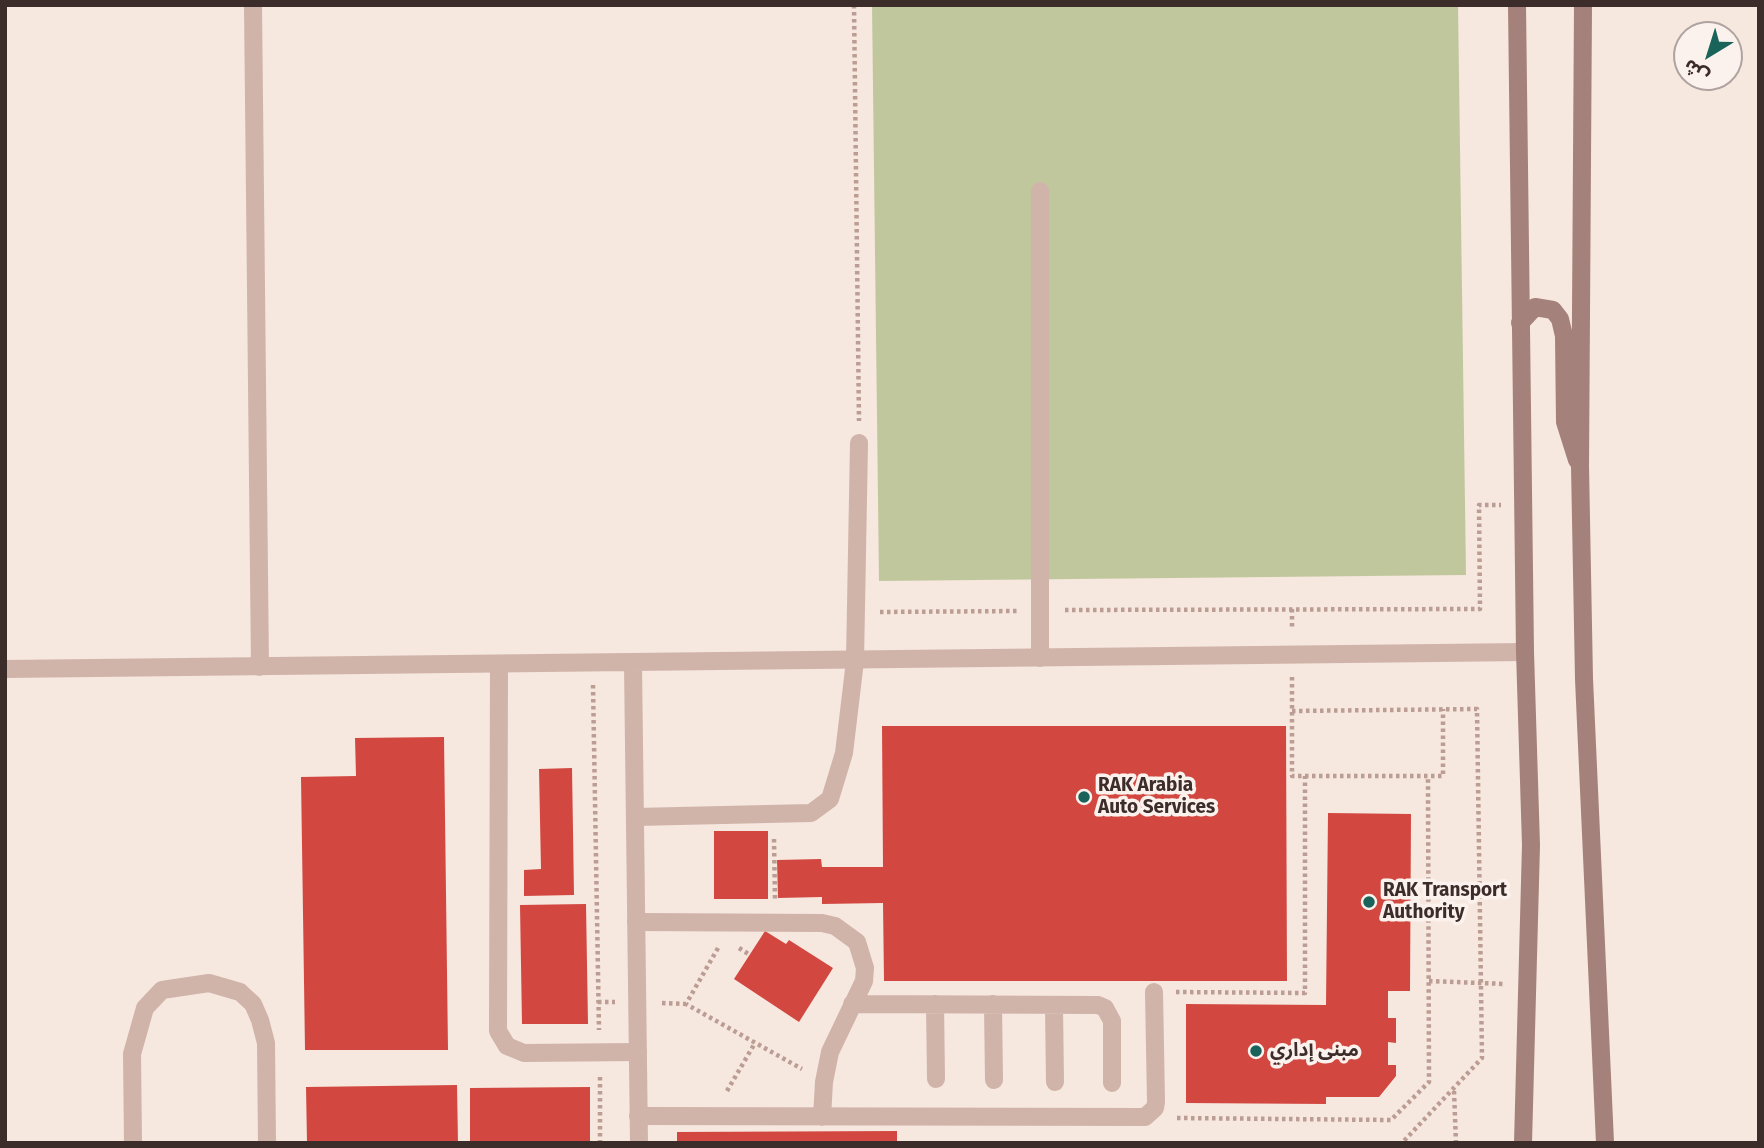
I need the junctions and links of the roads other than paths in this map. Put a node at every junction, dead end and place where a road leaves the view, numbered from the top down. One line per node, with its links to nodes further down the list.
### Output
1 (253, 5): 13 (street)
2 (1517, 5): 5 (main road)
3 (1583, 5): 7 (main road)
4 (1040, 191): 9 (street)
5 (1520, 323): 7 (main road); 8 (main road)
6 (859, 443): 10 (street)
7 (1580, 466): 33 (main road)
8 (1525, 652): 9 (street); 32 (main road)
9 (1040, 658): 10 (street)
10 (855, 661): 11 (street); 15 (street)
11 (633, 664): 12 (street); 15 (street)
12 (499, 665): 13 (street); 22 (street)
13 (260, 667): 14 (street)
14 (5, 669)
15 (635, 817): 16 (street)
16 (636, 922): 18 (street); 22 (street)
17 (1154, 992): 28 (street)
18 (852, 1004): 19 (street); 28 (street)
19 (935, 1004): 20 (street); 23 (street)
20 (993, 1004): 21 (street); 24 (street)
21 (1054, 1005): 25 (street); 26 (street)
22 (638, 1052): 27 (street)
23 (936, 1079)
24 (994, 1080)
25 (1055, 1082)
26 (1112, 1083)
27 (638, 1116): 28 (street); 31 (street)
28 (822, 1117)
29 (133, 1143): 30 (street)
30 (267, 1143)
31 (639, 1143)
32 (1523, 1143)
33 (1605, 1143)

